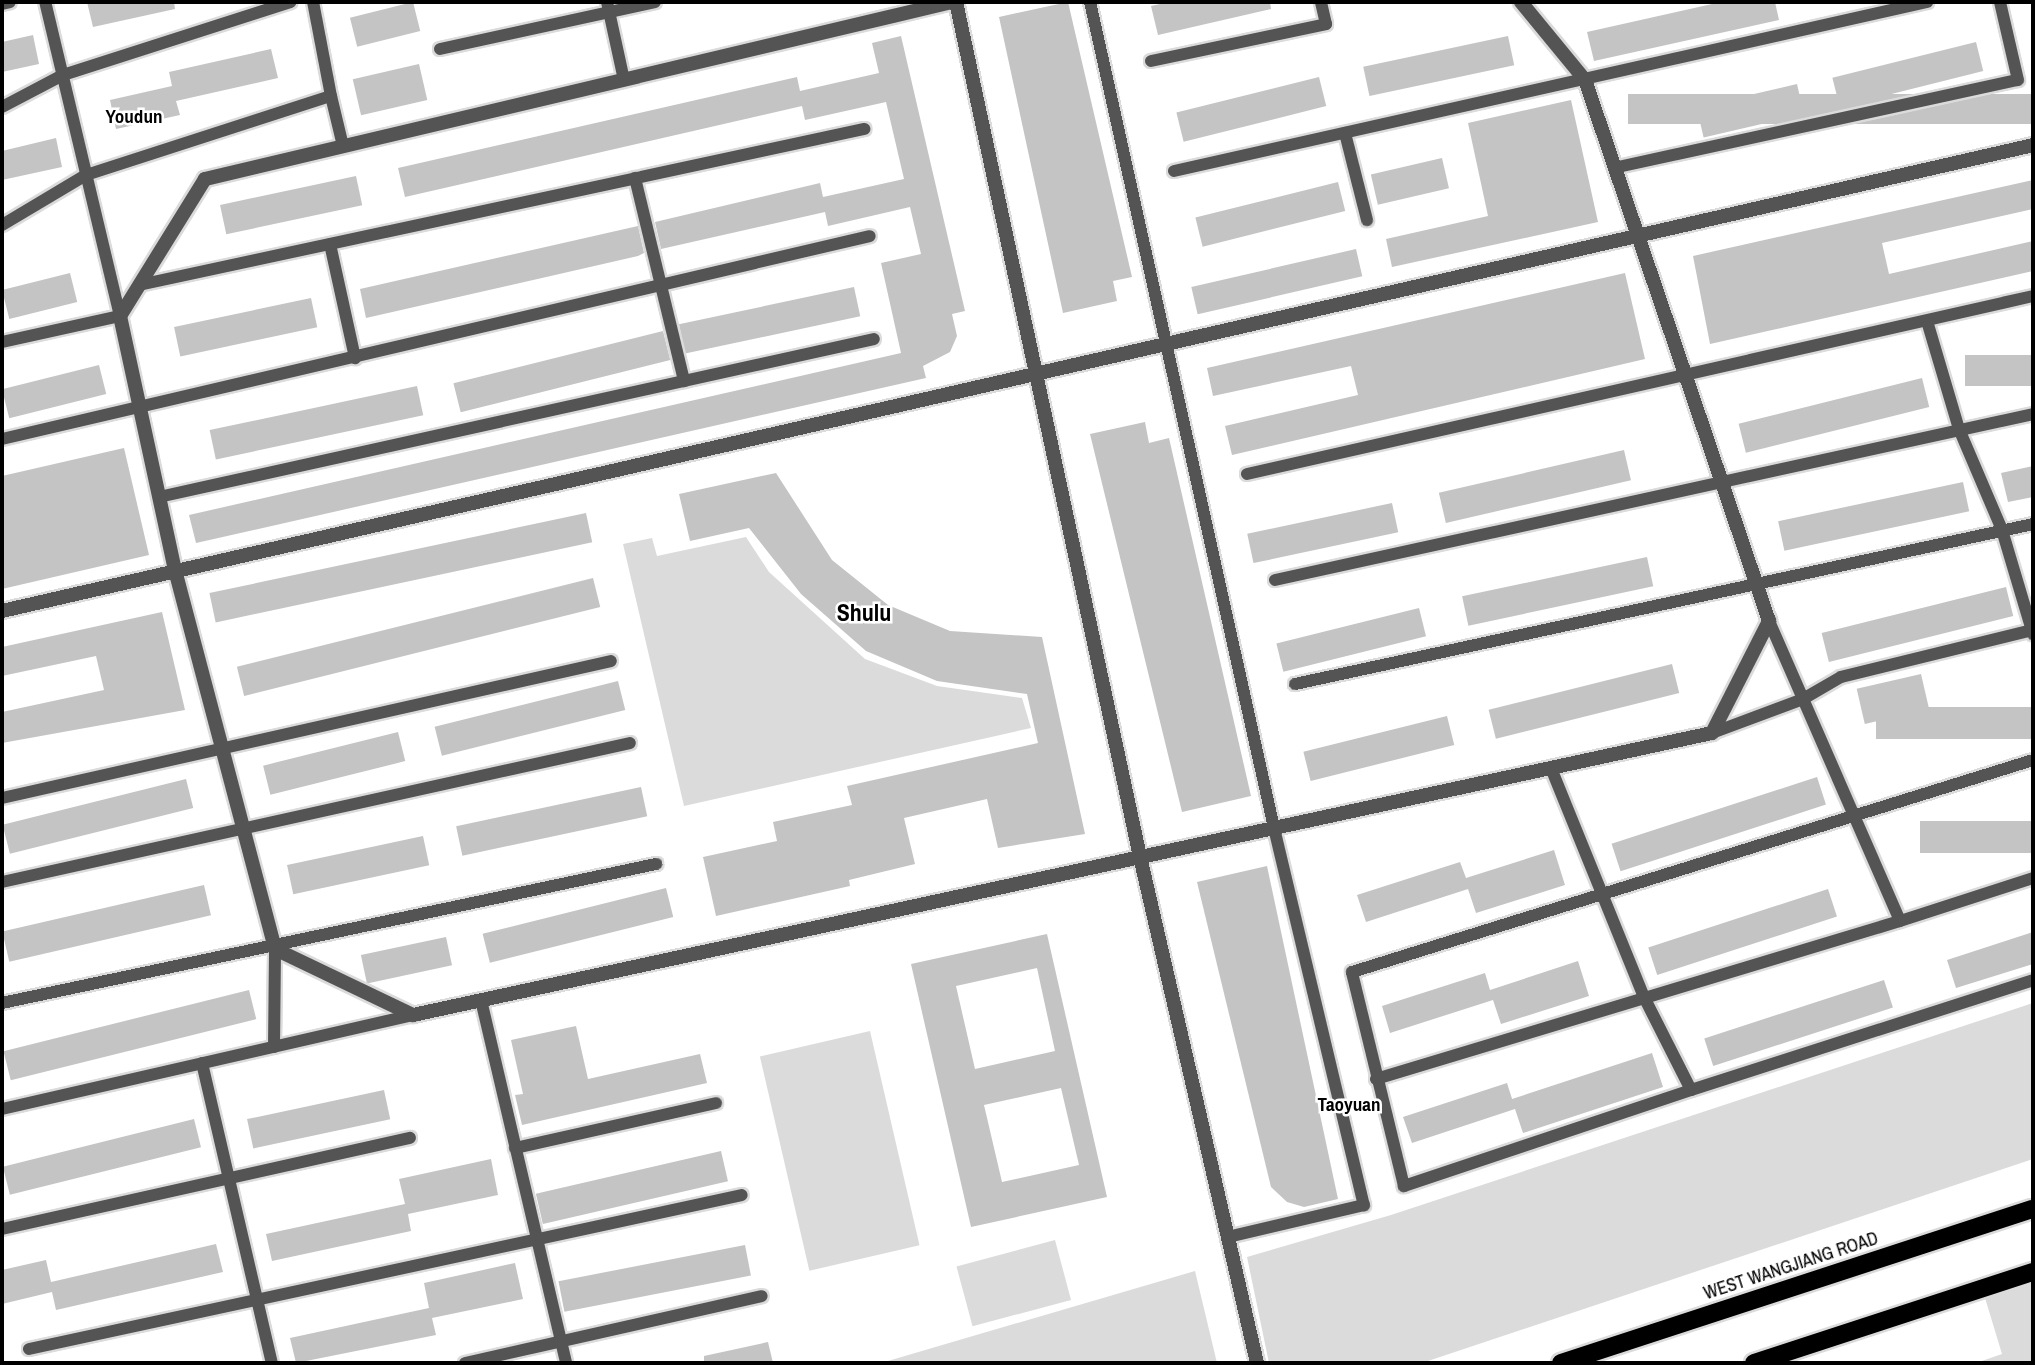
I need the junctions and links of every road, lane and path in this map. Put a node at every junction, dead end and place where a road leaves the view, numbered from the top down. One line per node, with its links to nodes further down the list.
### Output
1 (10, 2): 12 (lane)
2 (45, 2): 16 (lane)
3 (290, 2): 16 (lane)
4 (313, 2): 19 (lane)
5 (655, 2): 13 (lane)
6 (954, 2): 17 (street); 44 (street)
7 (1090, 2): 41 (lane)
8 (1321, 2): 15 (lane)
9 (1521, 2): 18 (street)
10 (1927, 2): 18 (lane)
11 (2000, 2): 25 (lane)
12 (2, 4)
13 (608, 7): 14 (lane); 17 (lane)
14 (440, 49)
15 (1151, 61)
16 (62, 75): 20 (lane); 27 (lane)
17 (624, 80): 24 (street)
18 (1585, 80): 22 (lane); 25 (street)
19 (331, 96): 24 (lane); 27 (lane)
20 (2, 107)
21 (864, 129): 28 (lane)
22 (1345, 133): 26 (lane); 29 (lane)
23 (2033, 145): 32 (street)
24 (343, 146): 34 (street)
25 (1618, 167): 32 (street)
26 (1174, 171)
27 (86, 175): 30 (lane); 37 (lane)
28 (635, 178): 33 (lane); 35 (lane)
29 (1367, 220)
30 (2, 225)
31 (870, 236): 35 (lane)
32 (1642, 236): 41 (street); 43 (street)
33 (330, 244): 34 (lane); 42 (lane)
34 (139, 285): 37 (street)
35 (661, 285): 42 (lane); 45 (lane)
36 (2033, 296): 38 (lane)
37 (120, 316): 40 (lane); 46 (street)
38 (1927, 321): 43 (lane); 48 (lane)
39 (874, 339): 45 (lane)
40 (2, 342)
41 (1167, 346): 44 (street); 72 (lane)
42 (355, 358): 46 (lane)
43 (1688, 375): 50 (lane); 51 (street)
44 (1035, 377): 55 (street); 73 (street)
45 (684, 381): 52 (lane)
46 (140, 409): 49 (lane); 52 (street)
47 (2033, 414): 48 (lane)
48 (1959, 429): 51 (lane); 54 (lane)
49 (2, 439)
50 (1247, 474)
51 (1722, 479): 56 (lane); 57 (street)
52 (159, 497): 55 (street)
53 (2033, 524): 54 (lane)
54 (2002, 530): 57 (lane); 60 (lane)
55 (175, 570): 58 (street); 66 (street)
56 (1275, 580)
57 (1755, 581): 59 (street); 62 (lane)
58 (2, 611)
59 (1769, 621): 63 (lane); 64 (street)
60 (2033, 632): 63 (lane)
61 (611, 661): 66 (lane)
62 (1295, 684)
63 (1803, 699): 64 (lane); 70 (lane)
64 (1712, 733): 68 (street)
65 (630, 743): 71 (lane)
66 (221, 747): 69 (lane); 71 (street)
67 (2033, 760): 70 (lane)
68 (1551, 768): 72 (street); 77 (lane)
69 (2, 798)
70 (1855, 818): 77 (lane); 78 (lane)
71 (243, 828): 76 (lane); 79 (street)
72 (1274, 828): 73 (street); 97 (lane)
73 (1140, 857): 82 (street); 97 (street)
74 (656, 864): 79 (lane)
75 (2033, 878): 78 (lane)
76 (2, 882)
77 (1601, 896): 81 (lane); 87 (lane)
78 (1900, 921): 81 (lane)
79 (275, 949): 83 (lane); 84 (street); 85 (lane)
80 (2033, 980): 88 (lane)
81 (1644, 998): 87 (lane); 88 (lane)
82 (481, 1000): 84 (street); 92 (lane)
83 (2, 1003)
84 (413, 1015): 85 (lane)
85 (274, 1047): 86 (lane)
86 (202, 1063): 90 (lane); 93 (lane)
87 (1376, 1079): 88 (lane)
88 (1691, 1090)
89 (716, 1103): 92 (lane)
90 (2, 1109)
91 (410, 1138): 93 (lane)
92 (515, 1148): 98 (lane)
93 (229, 1177): 96 (lane); 101 (lane)
94 (742, 1195): 98 (lane)
95 (2033, 1209): 108 (main road, WEST WANGJIANG ROAD)
96 (2, 1229)
97 (1228, 1237): 107 (street)
98 (537, 1241): 101 (lane); 102 (lane)
99 (2033, 1272): 109 (main road)
100 (762, 1296): 102 (lane)
101 (258, 1301): 103 (lane); 104 (lane)
102 (561, 1342): 105 (lane); 106 (lane)
103 (29, 1349)
104 (272, 1363)
105 (465, 1363)
106 (566, 1363)
107 (1257, 1363)
108 (1561, 1363)
109 (1754, 1363)

